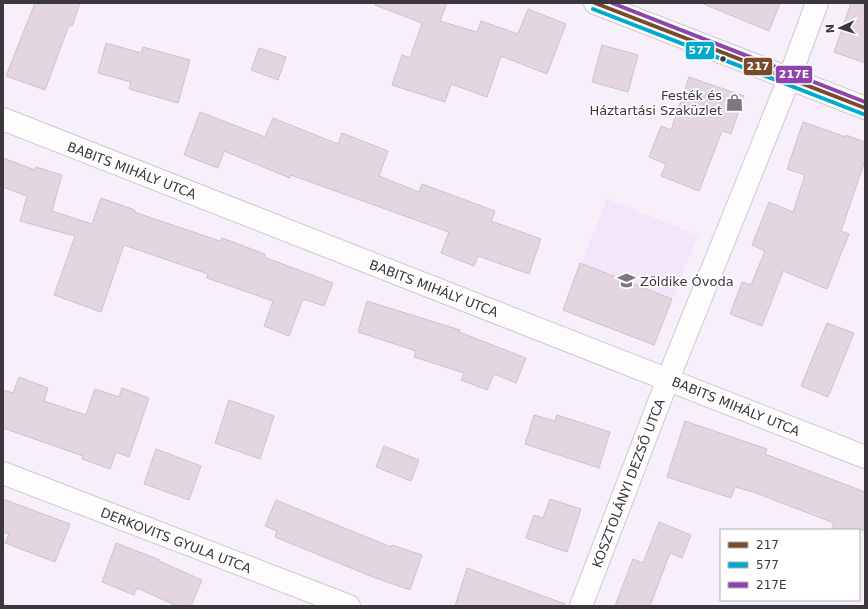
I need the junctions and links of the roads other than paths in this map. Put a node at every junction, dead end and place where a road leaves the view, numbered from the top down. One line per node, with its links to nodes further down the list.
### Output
1 (595, 3): 3 (street)
2 (817, 3): 3 (street, KOSZTOLÁNYI DEZSŐ UTCA)
3 (789, 79): 4 (street); 6 (street, KOSZTOLÁNYI DEZSŐ UTCA)
4 (865, 108)
5 (3, 119): 6 (street, BABITS MIHÁLY UTCA)
6 (668, 379): 7 (street, BABITS MIHÁLY UTCA); 10 (street, KOSZTOLÁNYI DEZSŐ UTCA)
7 (865, 457)
8 (3, 474): 9 (street, DERKOVITS GYULA UTCA)
9 (349, 606)
10 (581, 606)

